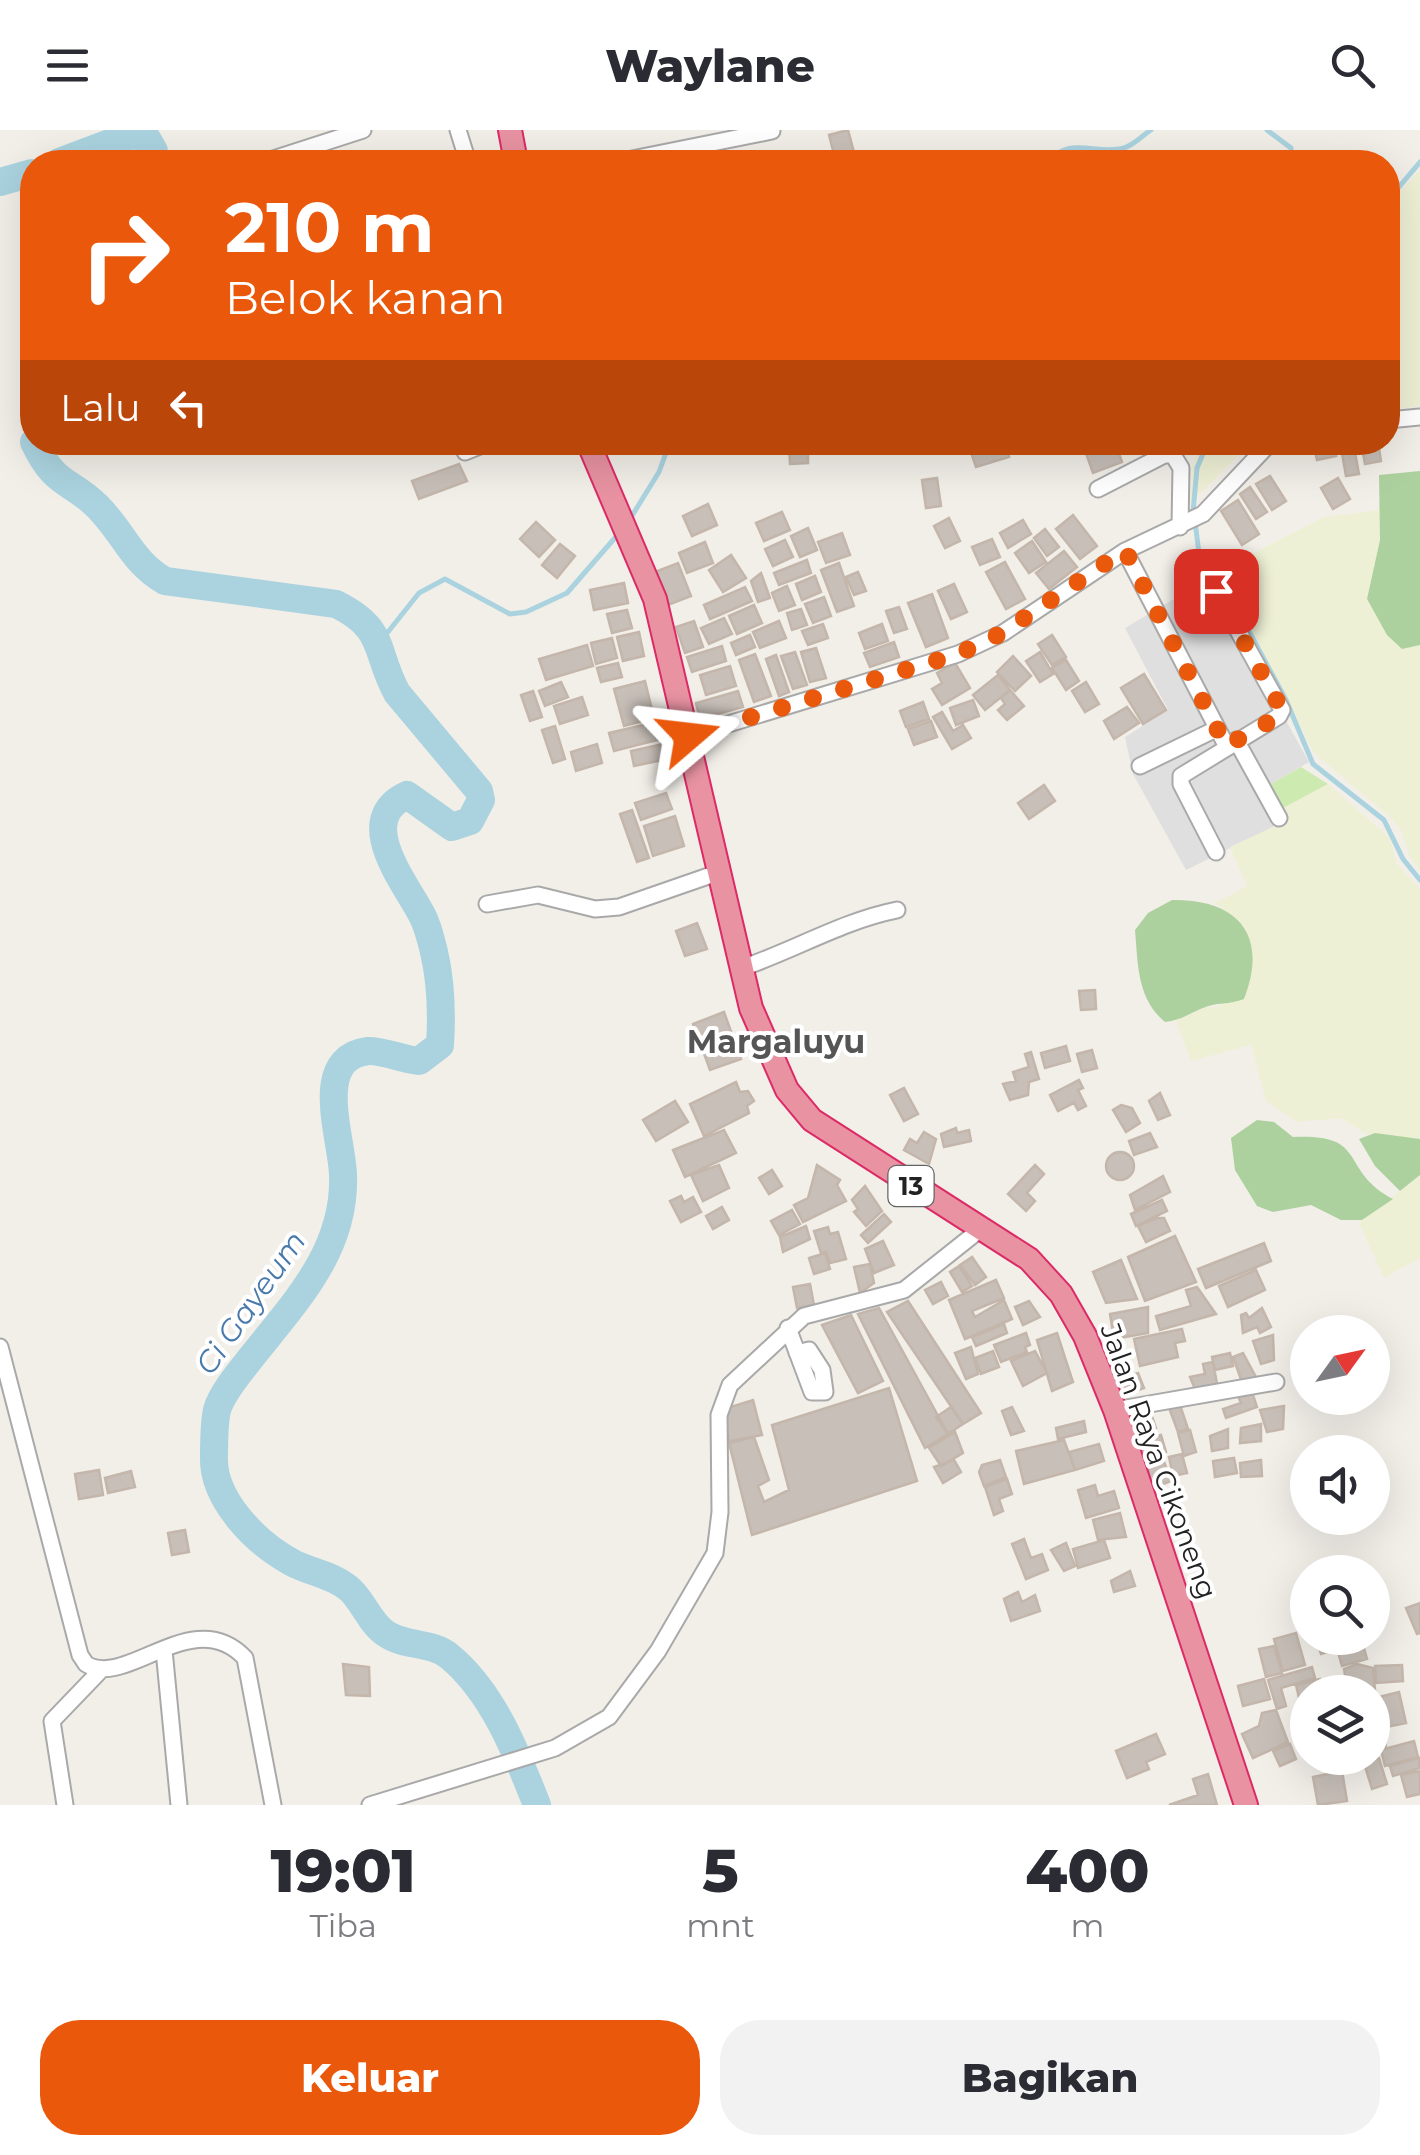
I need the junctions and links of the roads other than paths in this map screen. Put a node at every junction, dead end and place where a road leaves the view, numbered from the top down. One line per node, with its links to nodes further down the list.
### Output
1 (363, 130): 3 (street)
2 (772, 131): 4 (street)
3 (301, 150)
4 (677, 150)
5 (594, 455): 14 (highway, Jalan Raya Cikoneng / 13)
6 (1162, 455): 9 (street)
7 (1172, 455): 10 (street)
8 (1255, 455): 10 (street)
9 (1098, 489)
10 (1180, 527): 11 (street)
11 (1125, 550): 13 (street); 14 (street)
12 (1216, 591): 15 (street)
13 (1216, 729): 15 (street); 16 (street)
14 (689, 736): 21 (highway, Jalan Raya Cikoneng / 13)
15 (1231, 743): 18 (street); 19 (street)
16 (1171, 754): 17 (street); 18 (street)
17 (1140, 766)
18 (1183, 772): 20 (street)
19 (1280, 818)
20 (1216, 852)
21 (717, 873): 22 (street); 24 (highway, Jalan Raya Cikoneng / 13)
22 (487, 904)
23 (897, 910): 24 (street)
24 (739, 969): 25 (highway, Jalan Raya Cikoneng / 13)
25 (982, 1228): 26 (street); 30 (highway, Jalan Raya Cikoneng / 13)
26 (788, 1328): 28 (street); 36 (street)
27 (0, 1347): 32 (street)
28 (798, 1352)
29 (1276, 1382): 30 (street)
30 (1115, 1410): 37 (highway, Jalan Raya Cikoneng / 13)
31 (164, 1650): 32 (street); 34 (street); 35 (street)
32 (102, 1669): 33 (street)
33 (65, 1805)
34 (179, 1805)
35 (273, 1805)
36 (370, 1805)
37 (1246, 1805)

